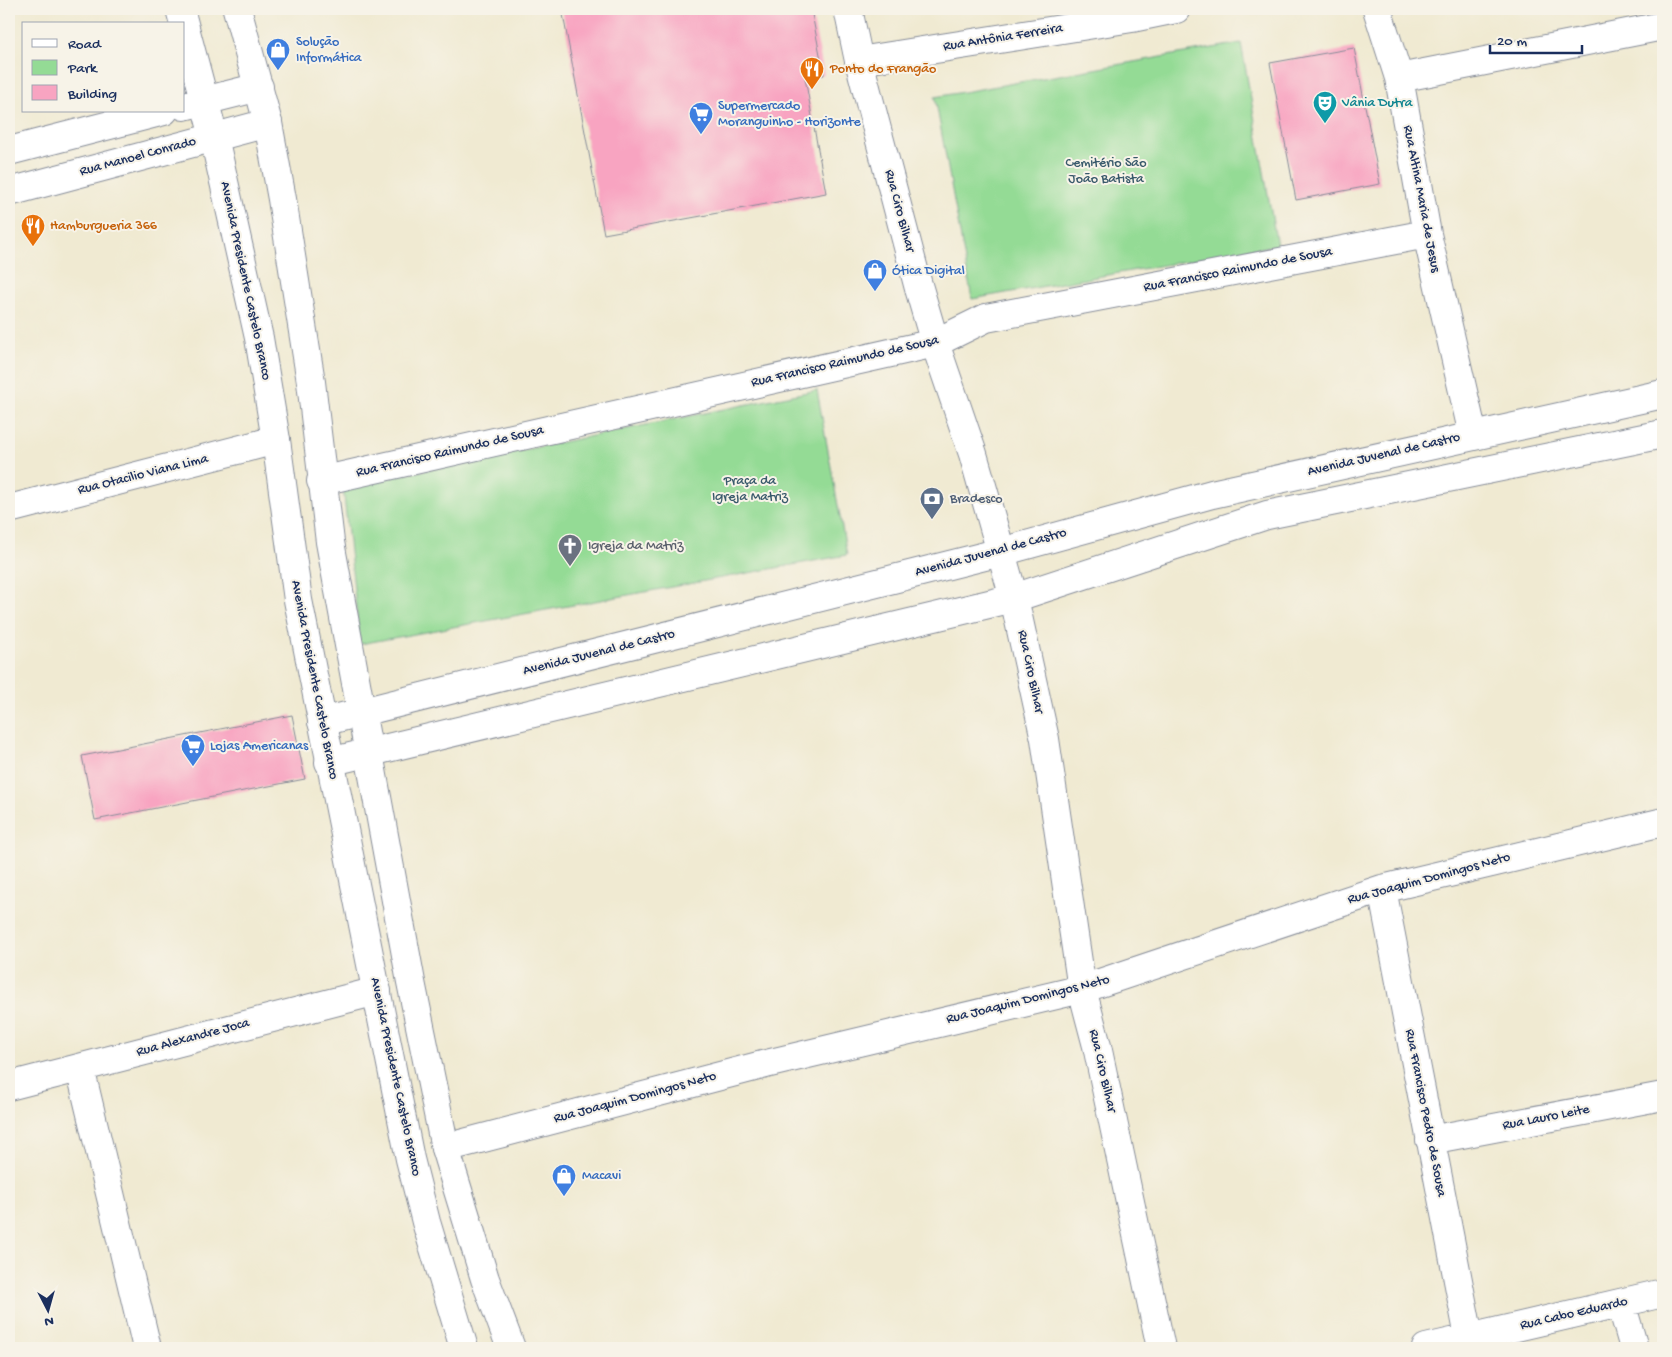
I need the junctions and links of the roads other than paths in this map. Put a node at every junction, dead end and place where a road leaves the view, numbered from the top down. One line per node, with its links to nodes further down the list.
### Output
1 (180, 9): 6 (street, Avenida Presidente Castelo Branco)
2 (237, 9): 11 (street)
3 (848, 9): 9 (street, Rua Ciro Bilhar)
4 (1176, 9): 9 (street, Rua Antônia Ferreira)
5 (1378, 9): 10 (street, Rua Altina Maria de Jesus)
6 (182, 22)
7 (1663, 26): 10 (street)
8 (185, 43): 12 (street, Avenida Presidente Castelo Branco)
9 (859, 61): 19 (street, Rua Ciro Bilhar)
10 (1400, 78): 18 (street, Rua Altina Maria de Jesus)
11 (259, 87): 12 (street); 14 (street)
12 (194, 104): 15 (street, Avenida Presidente Castelo Branco)
13 (160, 112): 16 (street)
14 (268, 123): 15 (street, Rua Manoel Conrado); 24 (street)
15 (214, 137): 17 (street, Rua Manoel Conrado); 23 (street, Avenida Presidente Castelo Branco)
16 (9, 151)
17 (9, 192)
18 (1427, 234): 19 (street, Rua Francisco Raimundo de Sousa); 22 (street, Rua Altina Maria de Jesus)
19 (935, 343): 24 (street, Rua Francisco Raimundo de Sousa); 26 (street, Rua Ciro Bilhar)
20 (1663, 394): 22 (street, Avenida Juvenal de Castro)
21 (1663, 434): 27 (street)
22 (1473, 435): 26 (street, Avenida Juvenal de Castro)
23 (276, 440): 25 (street, Rua Otacilio Viana Lima); 29 (street, Avenida Presidente Castelo Branco)
24 (321, 481): 28 (street)
25 (9, 509)
26 (1001, 552): 27 (street, Rua Ciro Bilhar); 28 (street, Avenida Juvenal de Castro)
27 (1014, 598): 30 (street); 34 (street, Rua Ciro Bilhar)
28 (362, 713): 29 (street, Avenida Juvenal de Castro); 30 (street)
29 (322, 722): 31 (street, Avenida Presidente Castelo Branco)
30 (370, 752): 31 (street); 40 (street)
31 (329, 762): 35 (street, Avenida Presidente Castelo Branco)
32 (1663, 822): 33 (street, Rua Joaquim Domingos Neto)
33 (1382, 888): 34 (street, Rua Joaquim Domingos Neto); 39 (street, Rua Francisco Pedro de Sousa)
34 (1082, 989): 40 (street, Rua Joaquim Domingos Neto); 47 (street, Rua Ciro Bilhar)
35 (377, 991): 36 (street, Rua Alexandre Joca); 45 (street, Avenida Presidente Castelo Branco)
36 (80, 1068): 37 (street, Rua Alexandre Joca); 44 (street)
37 (9, 1086)
38 (1663, 1096): 39 (street, Rua Lauro Leite)
39 (1430, 1140): 43 (street, Rua Francisco Pedro de Sousa)
40 (445, 1148): 46 (street)
41 (1663, 1293): 42 (street, Rua Cabo Eduardo)
42 (1621, 1303): 43 (street, Rua Cabo Eduardo); 49 (street)
43 (1469, 1337): 48 (street, Rua Cabo Eduardo)
44 (146, 1348)
45 (464, 1348)
46 (510, 1348)
47 (1161, 1348)
48 (1426, 1348)
49 (1634, 1348)

